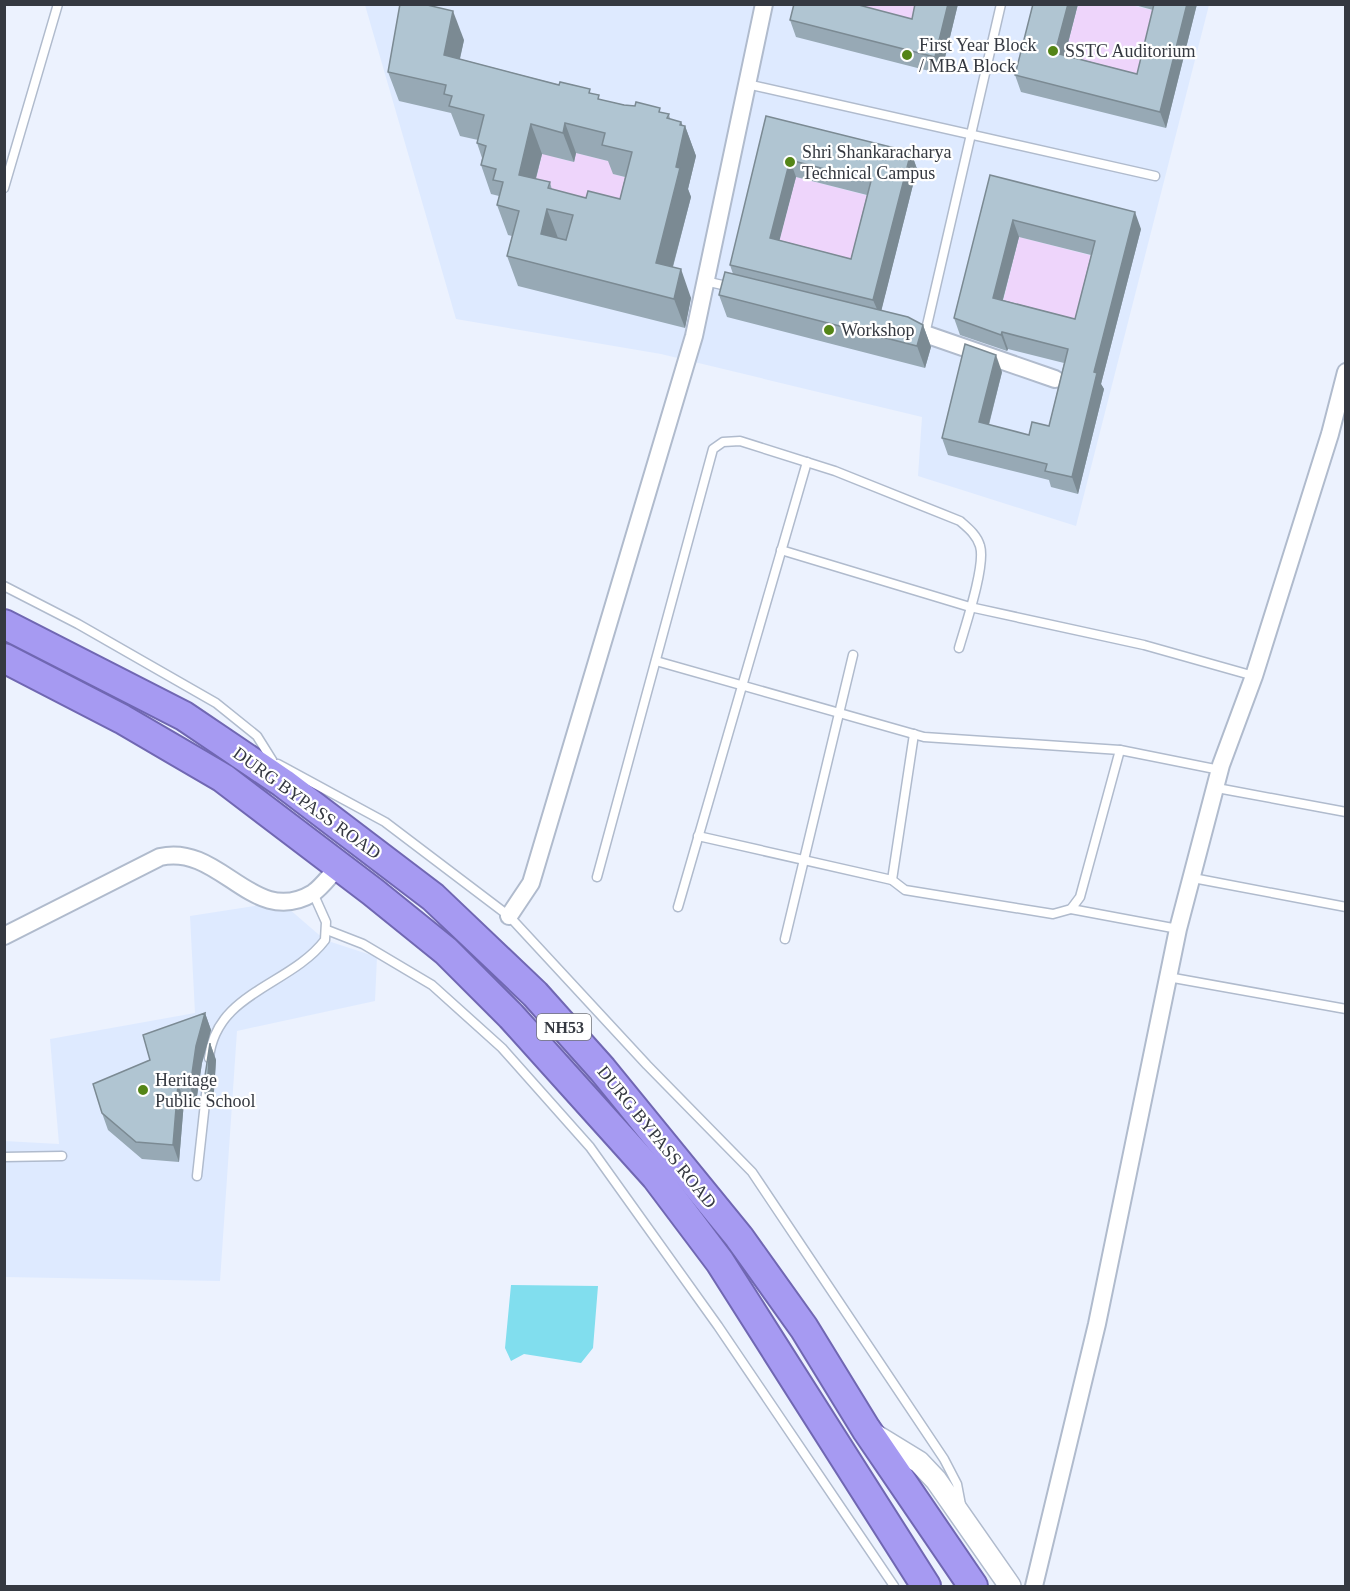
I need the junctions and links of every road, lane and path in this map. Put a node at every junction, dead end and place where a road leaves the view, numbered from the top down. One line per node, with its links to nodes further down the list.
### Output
1 (58, 4): 7 (lane)
2 (764, 4): 4 (street)
3 (1001, 4): 5 (lane)
4 (747, 84): 5 (lane); 8 (street)
5 (970, 135): 6 (lane); 10 (lane)
6 (1155, 176)
7 (4, 188)
8 (705, 281): 9 (lane); 41 (street)
9 (740, 290)
10 (919, 332): 12 (street)
11 (1346, 372): 22 (street)
12 (1055, 380)
13 (807, 462): 14 (lane); 16 (lane); 21 (lane)
14 (781, 550): 16 (lane); 23 (lane)
15 (4, 586): 28 (lane)
16 (970, 607): 18 (lane); 22 (lane)
17 (4, 624): 28 (highway, DURG BYPASS ROAD / NH53)
18 (959, 648)
19 (853, 655): 24 (lane)
20 (4, 658): 33 (highway, DURG BYPASS ROAD / NH53)
21 (656, 661): 23 (lane); 34 (lane)
22 (1254, 676): 27 (street)
23 (741, 686): 24 (lane); 31 (lane)
24 (840, 715): 25 (lane); 32 (lane)
25 (914, 734): 26 (lane); 36 (lane)
26 (1120, 750): 27 (lane); 40 (lane)
27 (1220, 770): 29 (street)
28 (279, 773): 41 (lane); 51 (highway, DURG BYPASS ROAD / NH53)
29 (1217, 788): 30 (lane); 35 (street)
30 (1346, 812)
31 (698, 836): 32 (lane); 38 (lane)
32 (804, 860): 36 (lane); 45 (lane)
33 (339, 866): 37 (street); 54 (highway, DURG BYPASS ROAD / NH53)
34 (597, 877)
35 (1193, 878): 39 (lane); 42 (street)
36 (892, 880): 40 (lane)
37 (313, 893): 43 (lane); 44 (street)
38 (678, 907)
39 (1346, 907)
40 (1071, 909): 42 (lane)
41 (509, 916): 52 (lane)
42 (1178, 928): 46 (street)
43 (327, 930): 50 (lane); 53 (lane)
44 (4, 936)
45 (785, 939)
46 (1167, 977): 47 (lane); 57 (street)
47 (1346, 1009)
48 (4, 1156): 49 (lane)
49 (62, 1156)
50 (197, 1176)
51 (866, 1430): 52 (street); 55 (highway, DURG BYPASS ROAD / NH53)
52 (964, 1521): 56 (street)
53 (894, 1587)
54 (926, 1587)
55 (973, 1587)
56 (1010, 1587)
57 (1034, 1587)

